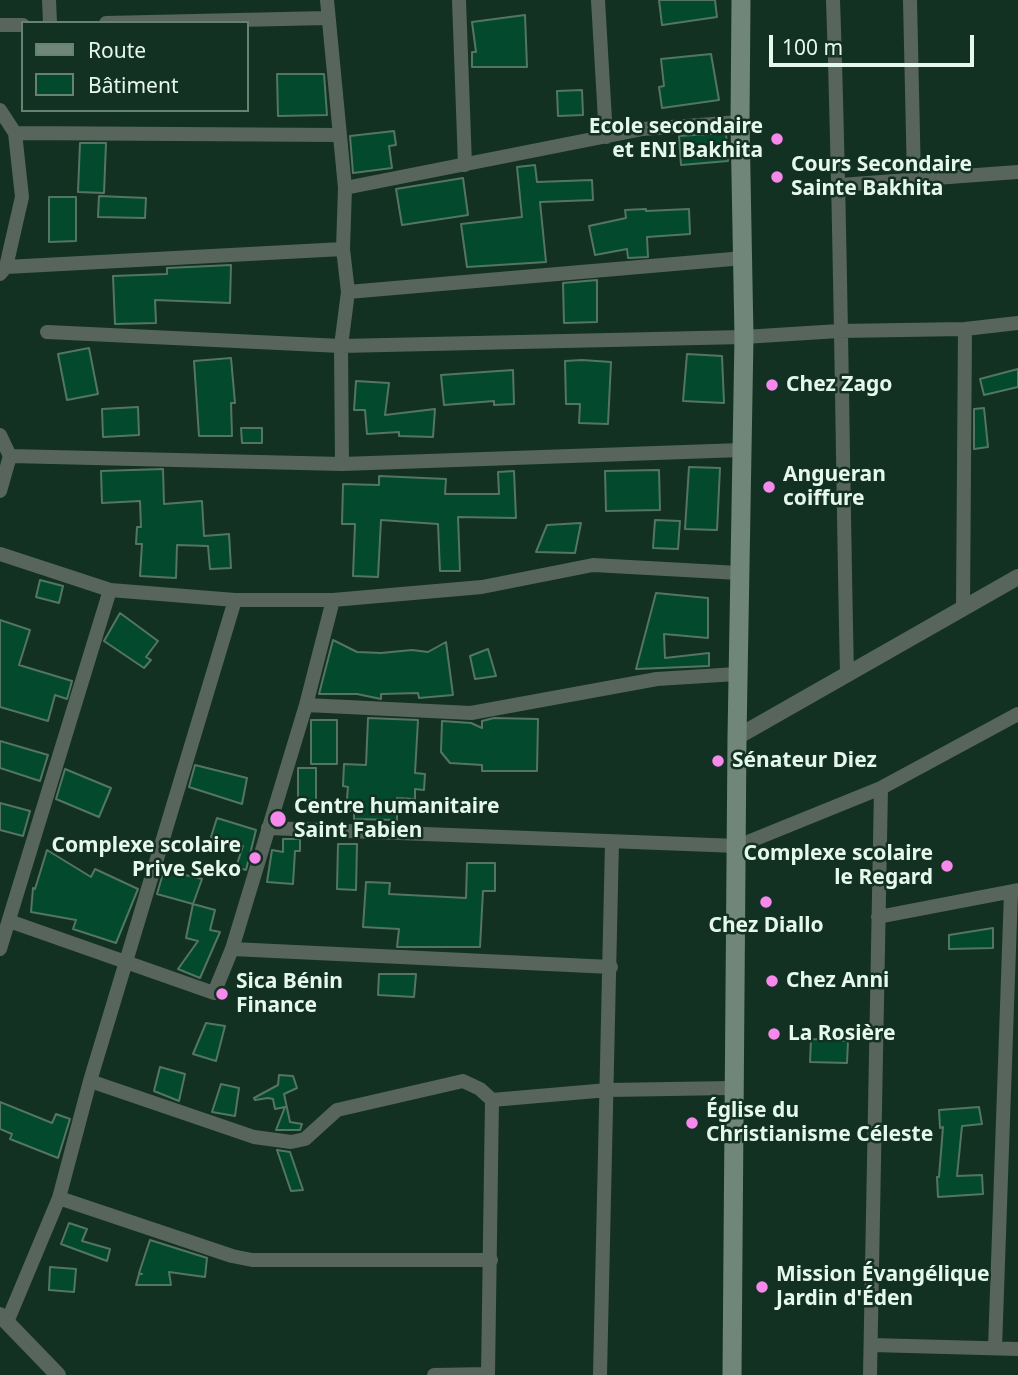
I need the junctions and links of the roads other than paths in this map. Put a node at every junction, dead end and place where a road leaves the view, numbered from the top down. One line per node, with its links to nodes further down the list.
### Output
1 (49, 0): 9 (street)
2 (327, 0): 8 (street)
3 (459, 0): 18 (street)
4 (598, 0): 17 (street)
5 (741, 0): 14 (main road)
6 (833, 0): 21 (street)
7 (910, 0): 20 (street)
8 (327, 18): 10 (street); 16 (street)
9 (50, 21)
10 (194, 21)
11 (0, 25): 12 (street)
12 (21, 25)
13 (0, 110): 15 (street)
14 (740, 122): 17 (street); 24 (main road)
15 (15, 133): 16 (street); 25 (street)
16 (339, 135): 22 (street)
17 (606, 137): 18 (street)
18 (466, 166): 22 (street)
19 (1018, 172): 20 (street)
20 (914, 180): 21 (street)
21 (840, 185): 29 (street)
22 (345, 188): 23 (street)
23 (344, 249): 25 (street); 26 (street)
24 (744, 258): 26 (street); 31 (main road)
25 (2, 267)
26 (348, 292): 32 (street)
27 (1018, 323): 28 (street)
28 (965, 329): 29 (street); 44 (street)
29 (839, 331): 31 (street); 46 (street)
30 (47, 332): 32 (street)
31 (744, 337): 32 (street); 34 (main road)
32 (341, 346): 36 (street)
33 (0, 435): 35 (street)
34 (742, 450): 36 (street); 39 (main road)
35 (10, 456): 36 (street); 37 (street)
36 (342, 464)
37 (0, 491)
38 (0, 554): 41 (street)
39 (740, 573): 43 (street); 45 (main road)
40 (1018, 577): 44 (street)
41 (110, 590): 42 (street); 56 (street)
42 (235, 600): 43 (street); 59 (street)
43 (333, 600): 47 (street)
44 (963, 607): 46 (street)
45 (737, 674): 47 (street); 49 (main road)
46 (847, 674): 49 (street)
47 (306, 705): 51 (street)
48 (1018, 714): 50 (street)
49 (737, 737): 53 (main road)
50 (881, 788): 53 (street); 55 (street)
51 (268, 828): 52 (street); 57 (street)
52 (612, 842): 53 (street); 60 (street)
53 (738, 846): 62 (main road)
54 (1014, 891): 55 (street); 69 (street)
55 (878, 917): 68 (street)
56 (9, 921): 58 (street); 59 (street)
57 (232, 949): 59 (street); 60 (street)
58 (0, 950)
59 (126, 962): 61 (street)
60 (611, 967): 63 (street)
61 (90, 1081): 64 (street); 65 (street)
62 (732, 1088): 63 (street); 75 (main road)
63 (608, 1090): 64 (street); 74 (street)
64 (492, 1100): 66 (street)
65 (59, 1198): 66 (street); 67 (street)
66 (491, 1260): 73 (street)
67 (3, 1319): 71 (street)
68 (872, 1345): 69 (street); 76 (street)
69 (995, 1348): 70 (street)
70 (1018, 1349)
71 (50, 1373)
72 (434, 1375): 73 (street)
73 (488, 1375)
74 (600, 1375)
75 (732, 1375)
76 (870, 1375)

